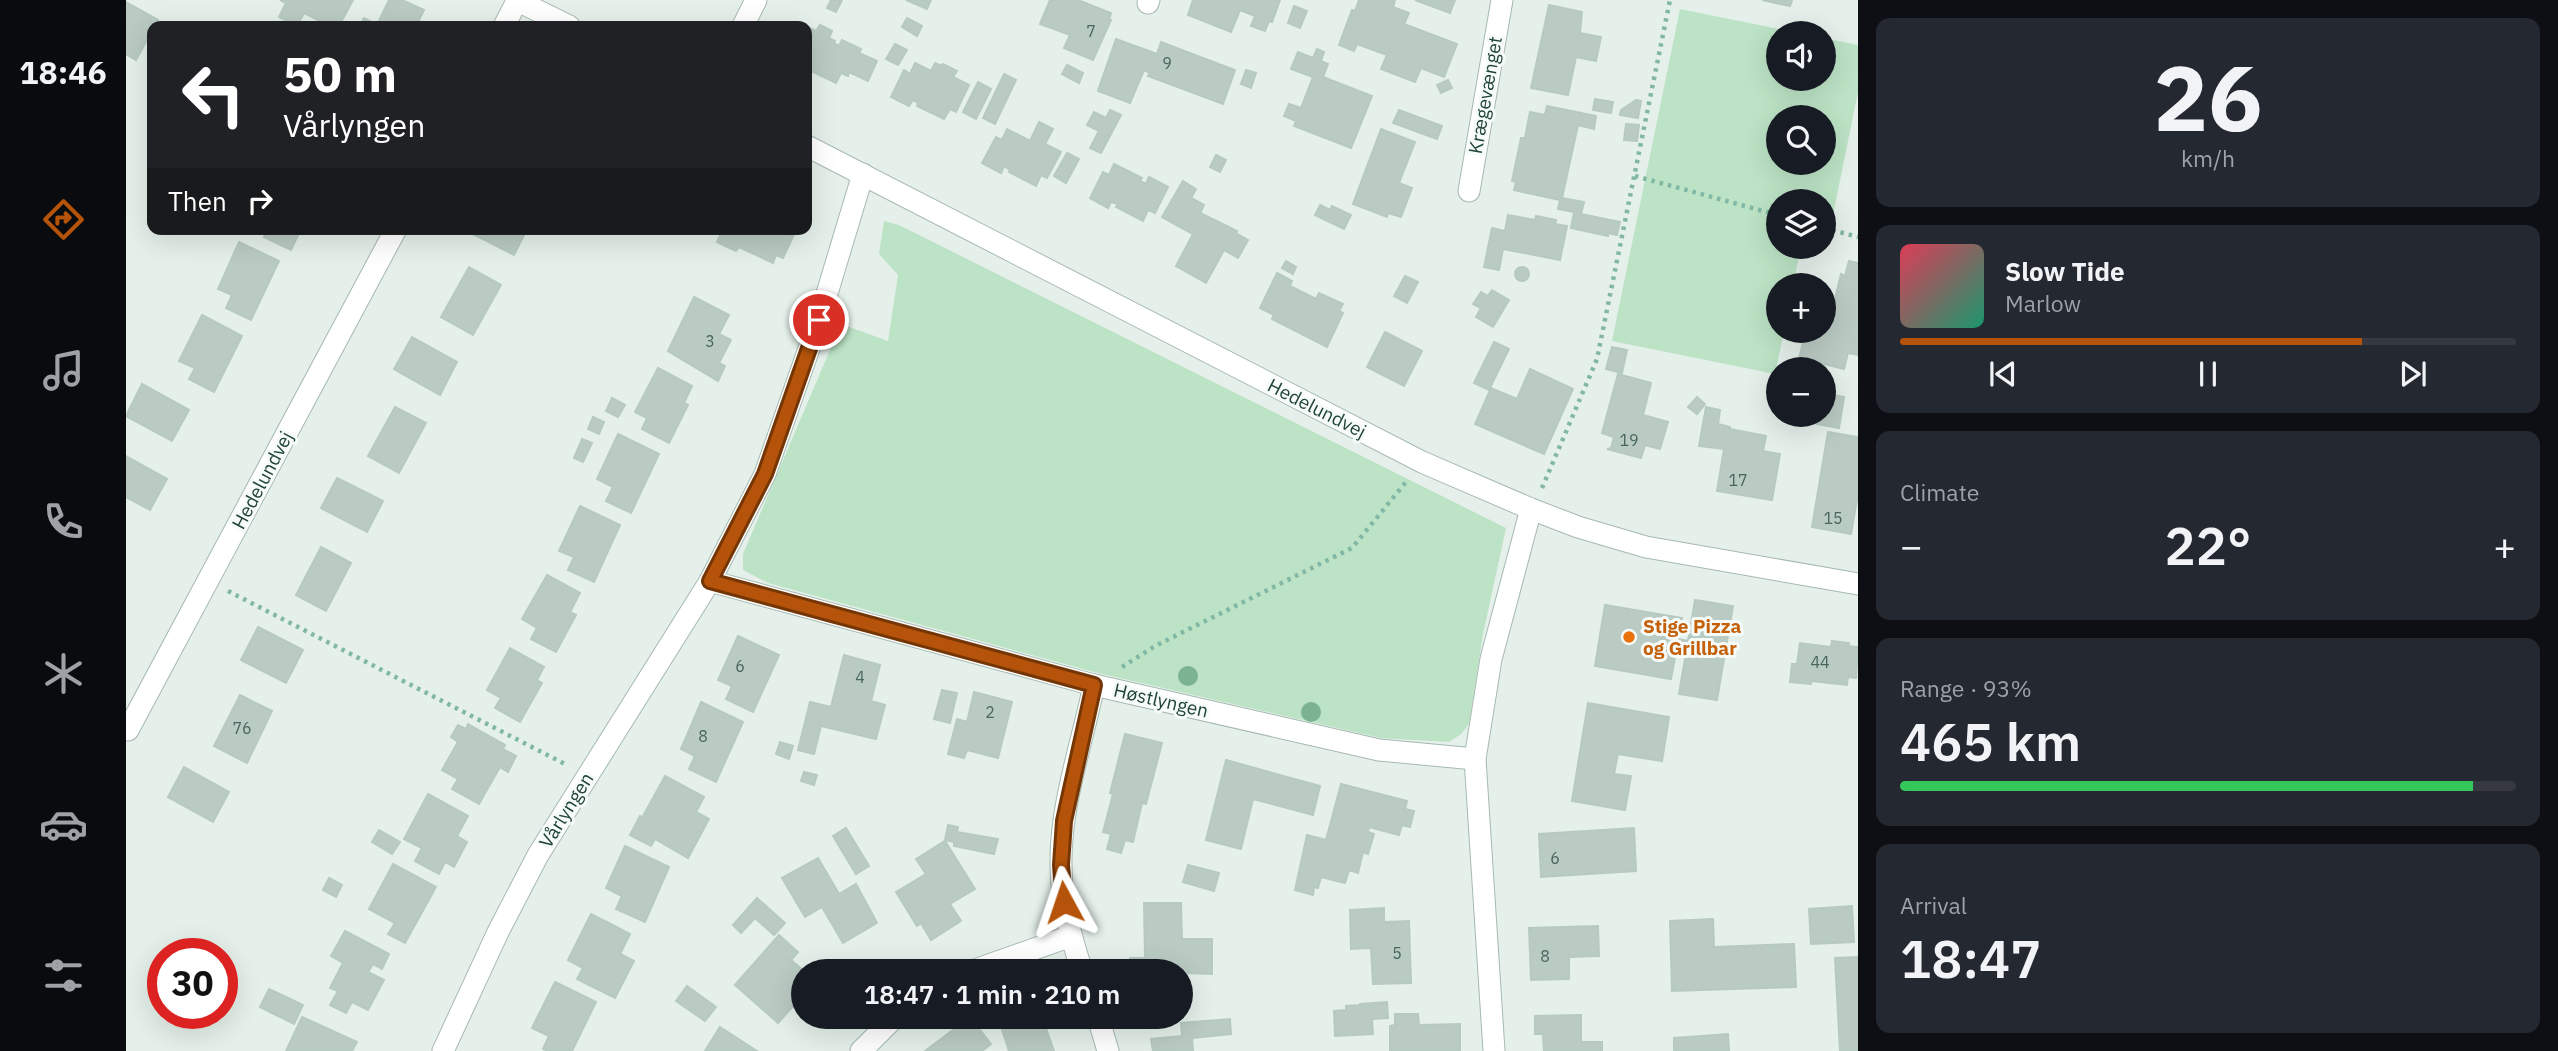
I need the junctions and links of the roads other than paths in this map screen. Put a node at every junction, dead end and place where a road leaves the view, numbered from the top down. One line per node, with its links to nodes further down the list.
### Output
1 (517, 0): 4 (street); 5 (street)
2 (757, 0): 6 (street)
3 (1502, 0): 9 (street, Krægevænget)
4 (506, 21)
5 (559, 21)
6 (746, 21)
7 (812, 148): 8 (street, Hedelundvej)
8 (863, 174): 11 (street, Hedelundvej); 12 (street, Vårlyngen)
9 (1469, 191)
10 (393, 235): 15 (street, Hedelundvej)
11 (1531, 509): 13 (street, Hedelundvej); 16 (street)
12 (710, 581): 14 (street); 22 (street, Vårlyngen)
13 (1858, 584)
14 (1094, 685): 16 (street, Høstlyngen); 17 (street, Høstlyngen)
15 (128, 730)
16 (1475, 759): 25 (street)
17 (1071, 936): 18 (street); 19 (street, Høstlyngen)
18 (1006, 959)
19 (1078, 959)
20 (883, 1029): 23 (street)
21 (1102, 1029): 24 (street)
22 (443, 1051)
23 (862, 1051)
24 (1108, 1051)
25 (1494, 1051)

